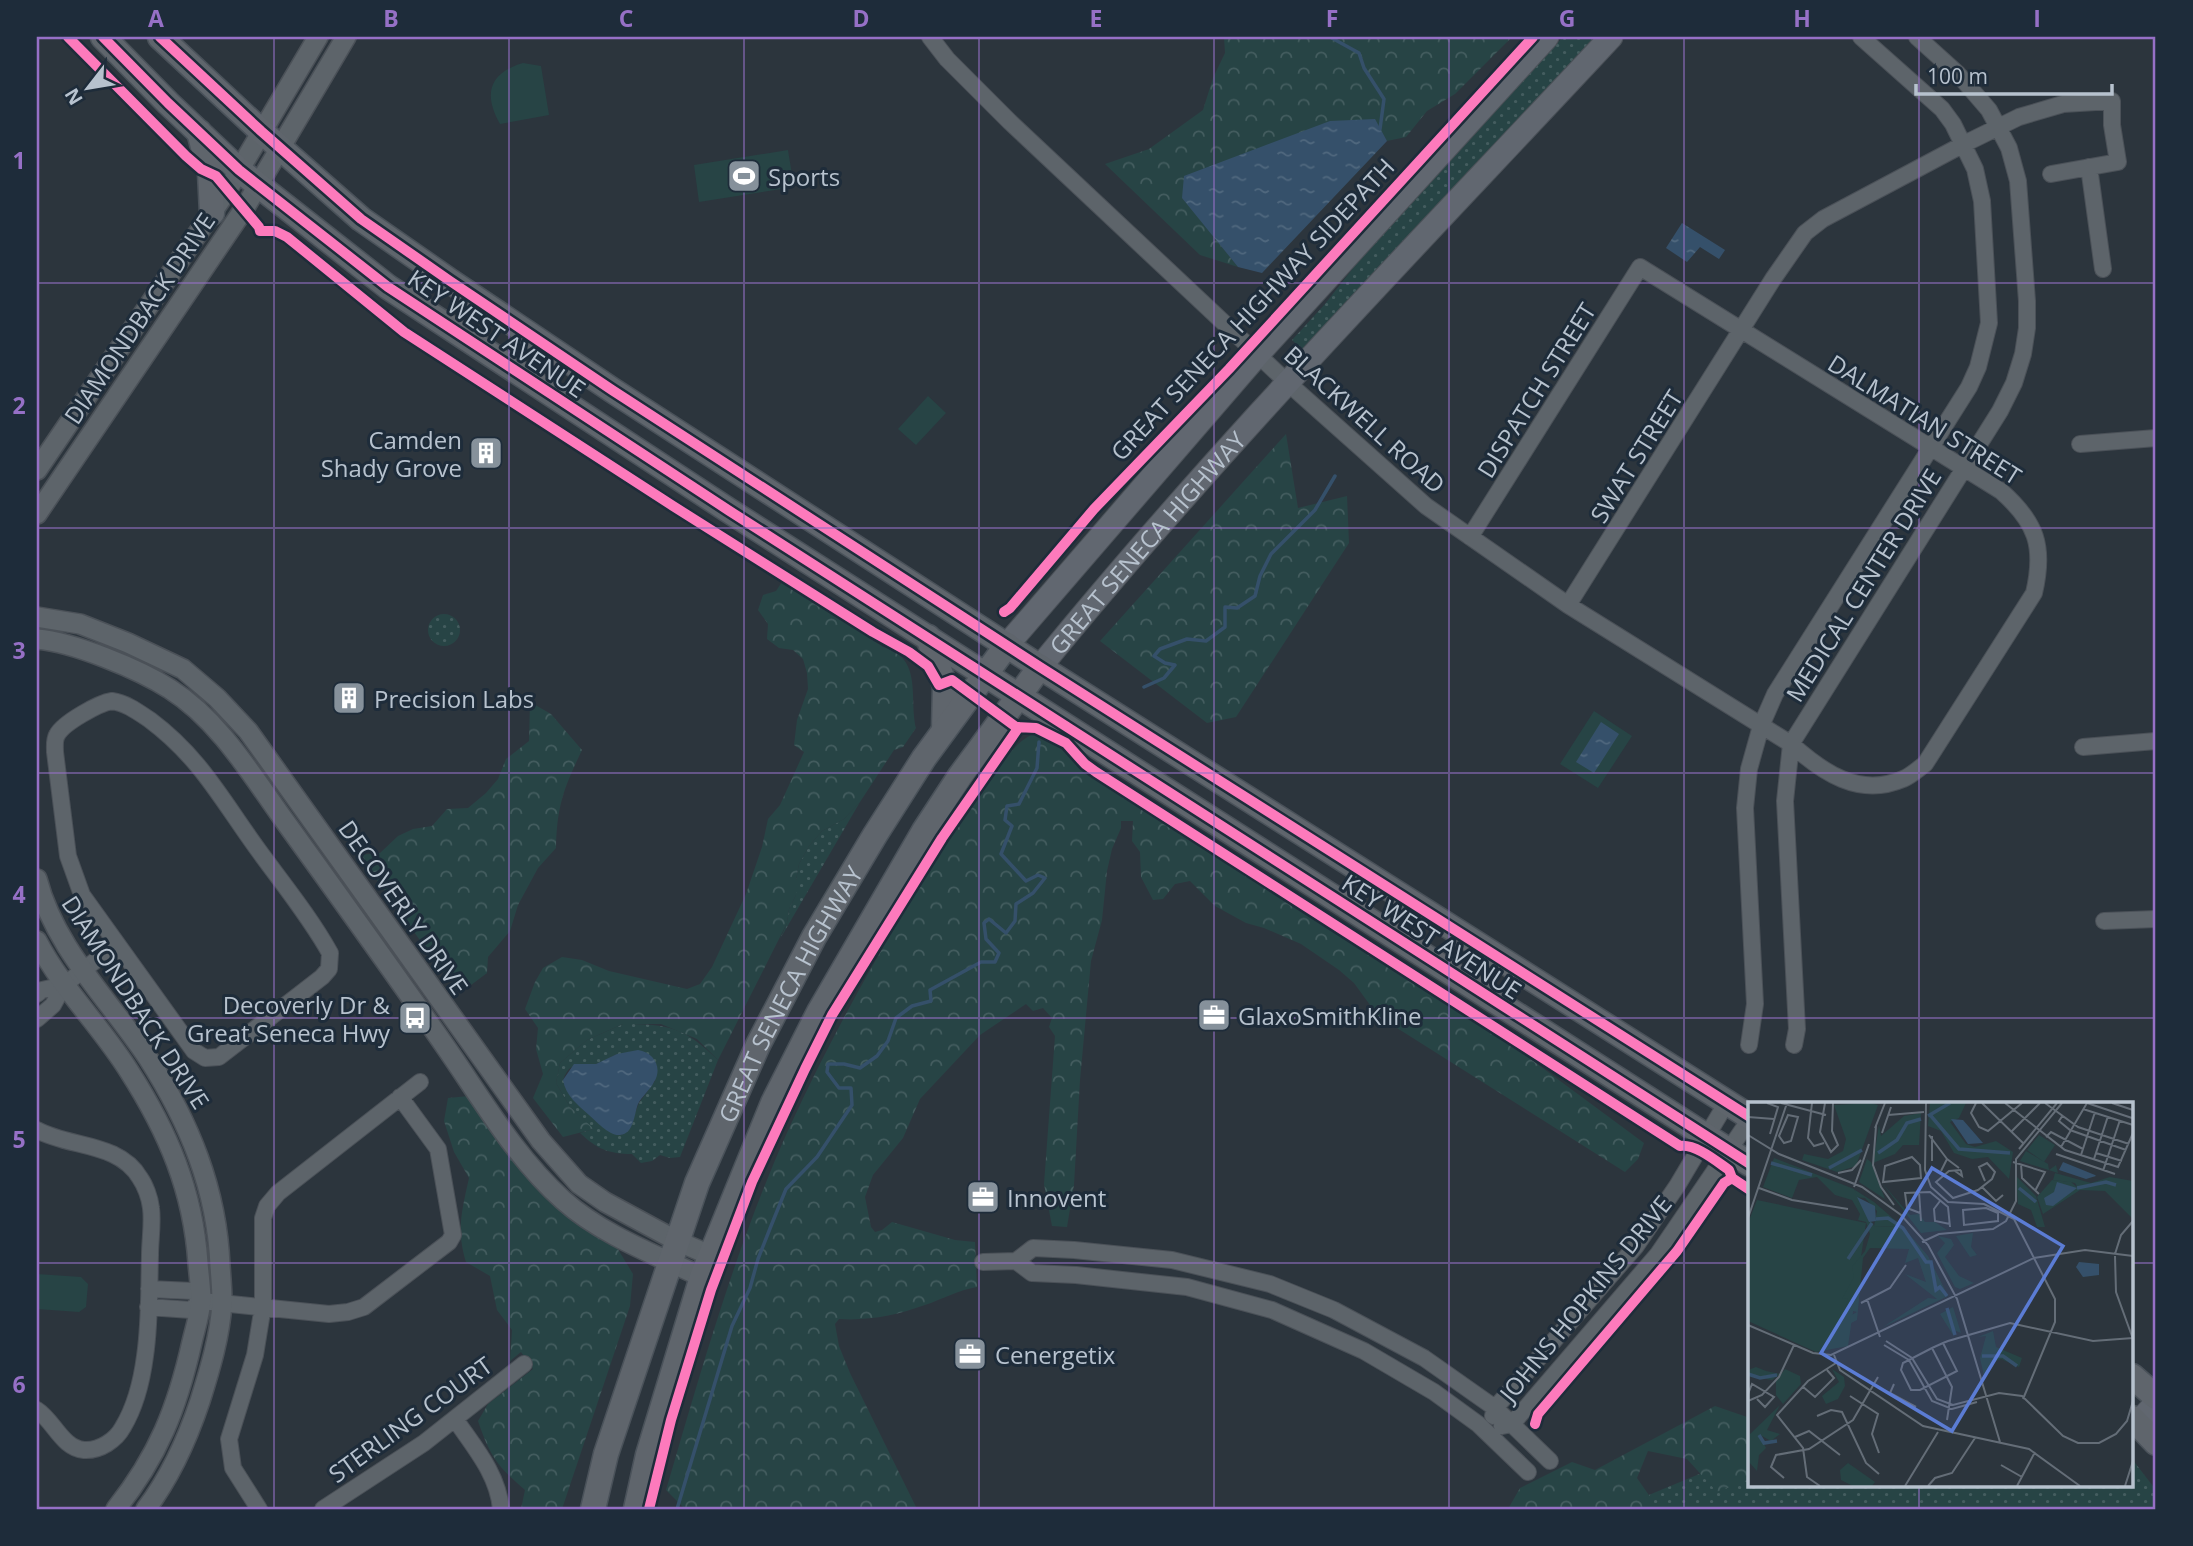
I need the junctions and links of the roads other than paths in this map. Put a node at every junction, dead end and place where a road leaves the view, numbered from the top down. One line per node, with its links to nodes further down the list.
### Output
1 (103, 37): 11 (main road, KEY WEST AVENUE)
2 (160, 37): 12 (main road, KEY WEST AVENUE)
3 (318, 37): 12 (street, DIAMONDBACK DRIVE)
4 (346, 37): 14 (street, DIAMONDBACK DRIVE)
5 (930, 37): 23 (street, BLACKWELL ROAD)
6 (1547, 37): 23 (main road, GREAT SENECA HIGHWAY)
7 (1611, 37): 24 (main road, GREAT SENECA HIGHWAY)
8 (1861, 37): 13 (street, MEDICAL CENTER DRIVE)
9 (1917, 37): 10 (street, MEDICAL CENTER DRIVE)
10 (1998, 127): 13 (street, SWAT STREET); 15 (street, SWAT STREET); 28 (street, MEDICAL CENTER DRIVE)
11 (198, 131): 16 (main road, KEY WEST AVENUE); 19 (main road)
12 (261, 131): 14 (main road, KEY WEST AVENUE); 16 (street, DIAMONDBACK DRIVE)
13 (1964, 144): 22 (street, SWAT STREET); 27 (street, MEDICAL CENTER DRIVE)
14 (280, 148): 18 (street, DIAMONDBACK DRIVE); 36 (main road, KEY WEST AVENUE)
15 (2089, 167): 17 (street); 21 (street)
16 (239, 170): 18 (main road, KEY WEST AVENUE); 19 (street, DIAMONDBACK DRIVE)
17 (2051, 174)
18 (258, 186): 30 (street, DIAMONDBACK DRIVE); 34 (main road, KEY WEST AVENUE)
19 (212, 213): 29 (street, DIAMONDBACK DRIVE)
20 (1640, 267): 22 (street, DALMATIAN STREET); 31 (street, DISPATCH STREET)
21 (2103, 269)
22 (1742, 331): 27 (street, DALMATIAN STREET); 32 (street, SWAT STREET)
23 (1259, 354): 24 (street, BLACKWELL ROAD); 36 (main road, GREAT SENECA HIGHWAY)
24 (1288, 383): 31 (street, BLACKWELL ROAD); 37 (main road, GREAT SENECA HIGHWAY)
25 (2156, 438): 26 (street)
26 (2080, 444)
27 (1930, 449): 28 (street, DALMATIAN STREET); 40 (street, MEDICAL CENTER DRIVE)
28 (1963, 468): 43 (street, MEDICAL CENTER DRIVE); 43 (street, DALMATIAN STREET)
29 (37, 470)
30 (37, 514)
31 (1470, 537): 32 (street, BLACKWELL ROAD)
32 (1568, 605): 40 (street, BLACKWELL ROAD)
33 (37, 617): 65 (street, DECOVERLY DRIVE)
34 (928, 637): 38 (main road, KEY WEST AVENUE); 41 (main road)
35 (37, 639): 65 (street, DECOVERLY DRIVE)
36 (1007, 645): 37 (main road, KEY WEST AVENUE); 38 (main road, GREAT SENECA HIGHWAY)
37 (1040, 667): 39 (main road, GREAT SENECA HIGHWAY); 58 (main road, KEY WEST AVENUE)
38 (986, 675): 39 (main road, KEY WEST AVENUE); 41 (main road, GREAT SENECA HIGHWAY)
39 (1018, 696): 62 (main road, KEY WEST AVENUE); 68 (main road, GREAT SENECA HIGHWAY)
40 (1761, 726): 43 (street, BLACKWELL ROAD); 54 (street, MEDICAL CENTER DRIVE)
41 (944, 730): 65 (main road, GREAT SENECA HIGHWAY)
42 (2156, 741): 44 (street)
43 (1791, 744): 55 (street)
44 (2082, 747)
45 (37, 879): 50 (street, DIAMONDBACK DRIVE)
46 (2156, 919): 47 (street)
47 (2104, 921)
48 (37, 941): 51 (street, DIAMONDBACK DRIVE)
49 (117, 944): 49 (street); 50 (street)
50 (82, 970): 51 (street); 71 (street, DIAMONDBACK DRIVE)
51 (64, 985): 52 (street); 53 (street); 70 (street, DIAMONDBACK DRIVE)
52 (37, 994)
53 (37, 1019)
54 (1749, 1045)
55 (1794, 1045)
56 (420, 1082): 57 (street)
57 (400, 1097): 72 (street); 72 (street)
58 (1727, 1102): 59 (main road, KEY WEST AVENUE); 62 (street, JOHNS HOPKINS DRIVE)
59 (1748, 1117)
60 (1748, 1121): 63 (street, JOHNS HOPKINS DRIVE)
61 (37, 1130): 69 (street)
62 (1707, 1136): 63 (main road, KEY WEST AVENUE); 78 (street, JOHNS HOPKINS DRIVE)
63 (1729, 1150): 64 (main road, KEY WEST AVENUE); 82 (street, JOHNS HOPKINS DRIVE)
64 (1748, 1163)
65 (674, 1251): 68 (street, DECOVERLY DRIVE); 85 (main road, GREAT SENECA HIGHWAY)
66 (1016, 1261): 67 (street); 78 (street); 83 (street)
67 (983, 1262)
68 (707, 1266): 95 (main road, GREAT SENECA HIGHWAY)
69 (149, 1289): 70 (street); 73 (street)
70 (201, 1301): 71 (street); 73 (street); 88 (street, DIAMONDBACK DRIVE)
71 (222, 1303): 72 (street); 89 (street, DIAMONDBACK DRIVE)
72 (263, 1306): 90 (street)
73 (148, 1307): 79 (street)
74 (524, 1364): 80 (street, STERLING COURT)
75 (2134, 1378): 76 (main road)
76 (2156, 1397)
77 (2156, 1403): 81 (main road)
78 (1495, 1408): 82 (street); 83 (street, JOHNS HOPKINS DRIVE)
79 (37, 1410)
80 (455, 1419): 91 (street, STERLING COURT); 92 (street)
81 (2135, 1420): 84 (main road)
82 (1512, 1424): 83 (street, JOHNS HOPKINS DRIVE); 86 (street)
83 (1487, 1431): 87 (street)
84 (2156, 1443)
85 (606, 1454): 93 (main road); 94 (main road, GREAT SENECA HIGHWAY)
86 (1550, 1461)
87 (1528, 1472)
88 (116, 1509)
89 (146, 1509)
90 (259, 1509)
91 (323, 1509)
92 (501, 1509)
93 (581, 1509)
94 (593, 1509)
95 (636, 1509)

